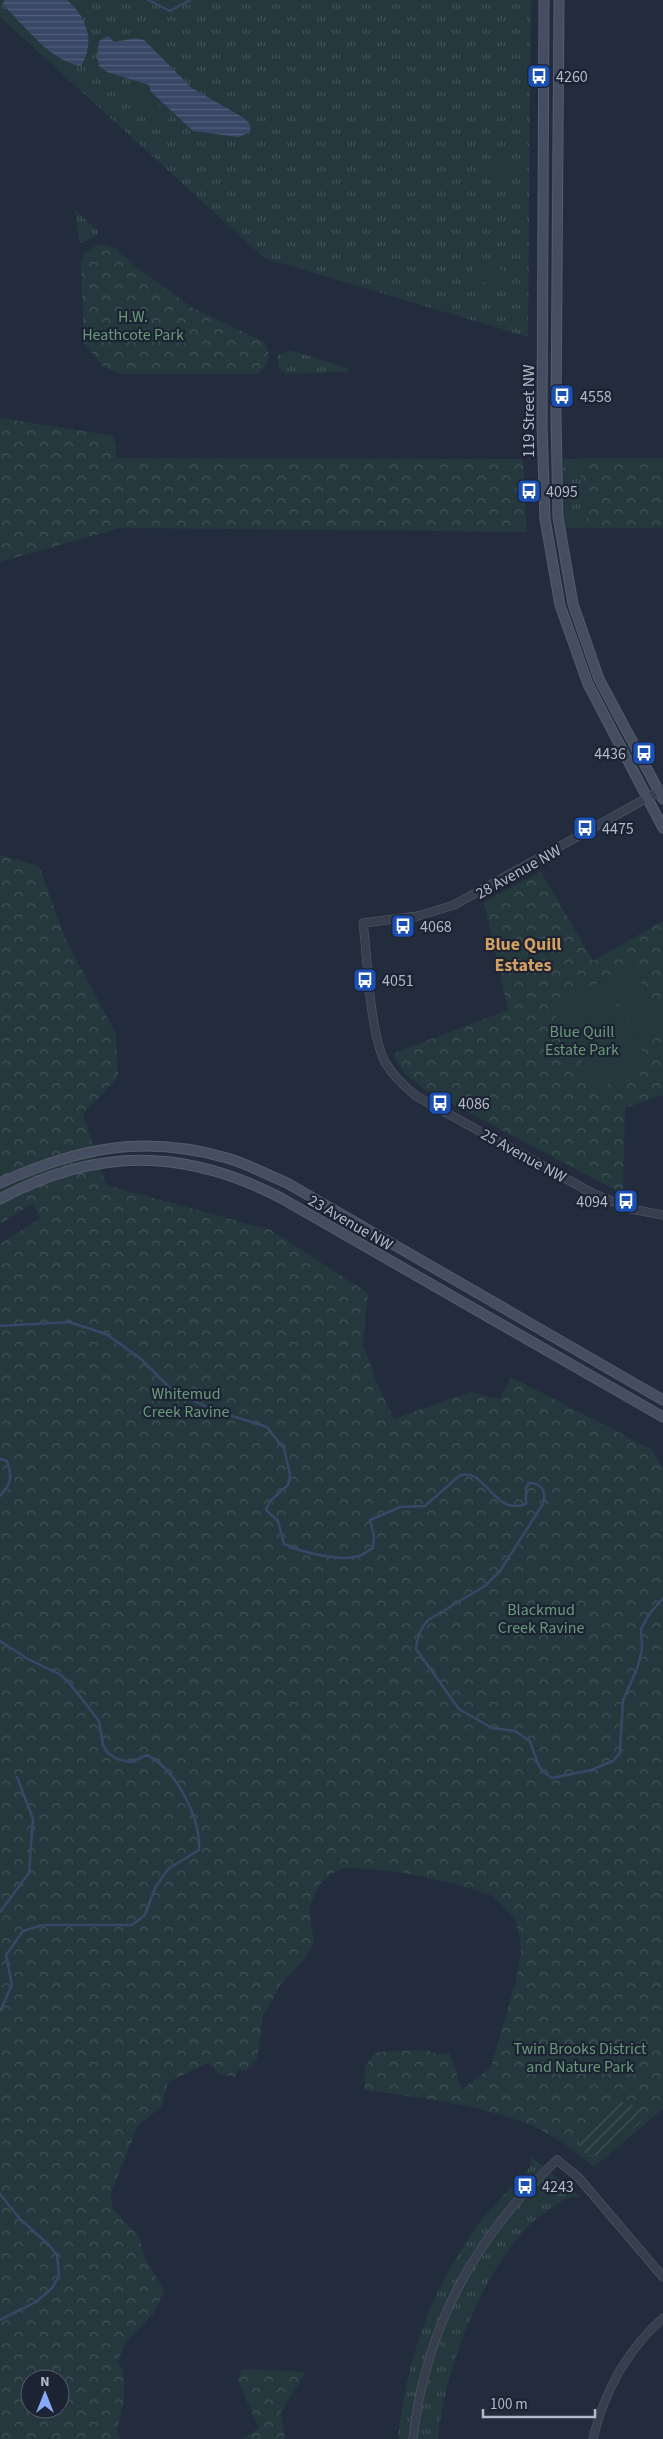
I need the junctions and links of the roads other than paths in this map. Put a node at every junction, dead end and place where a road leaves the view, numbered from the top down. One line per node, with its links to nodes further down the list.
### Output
1 (544, 0): 4 (main road, 119 Street NW)
2 (559, 0): 3 (main road, 119 Street NW)
3 (662, 793): 4 (street, 28 Avenue NW)
4 (647, 798): 5 (main road, 119 Street NW); 6 (street, 28 Avenue NW)
5 (663, 828)
6 (363, 923): 9 (street, 25 Avenue NW)
7 (0, 1182): 10 (main road, 23 Avenue NW)
8 (0, 1199): 11 (main road, 23 Avenue NW)
9 (663, 1215)
10 (663, 1400)
11 (663, 1417)
12 (663, 2277): 14 (street)
13 (663, 2318): 15 (street)
14 (413, 2439)
15 (593, 2439)

